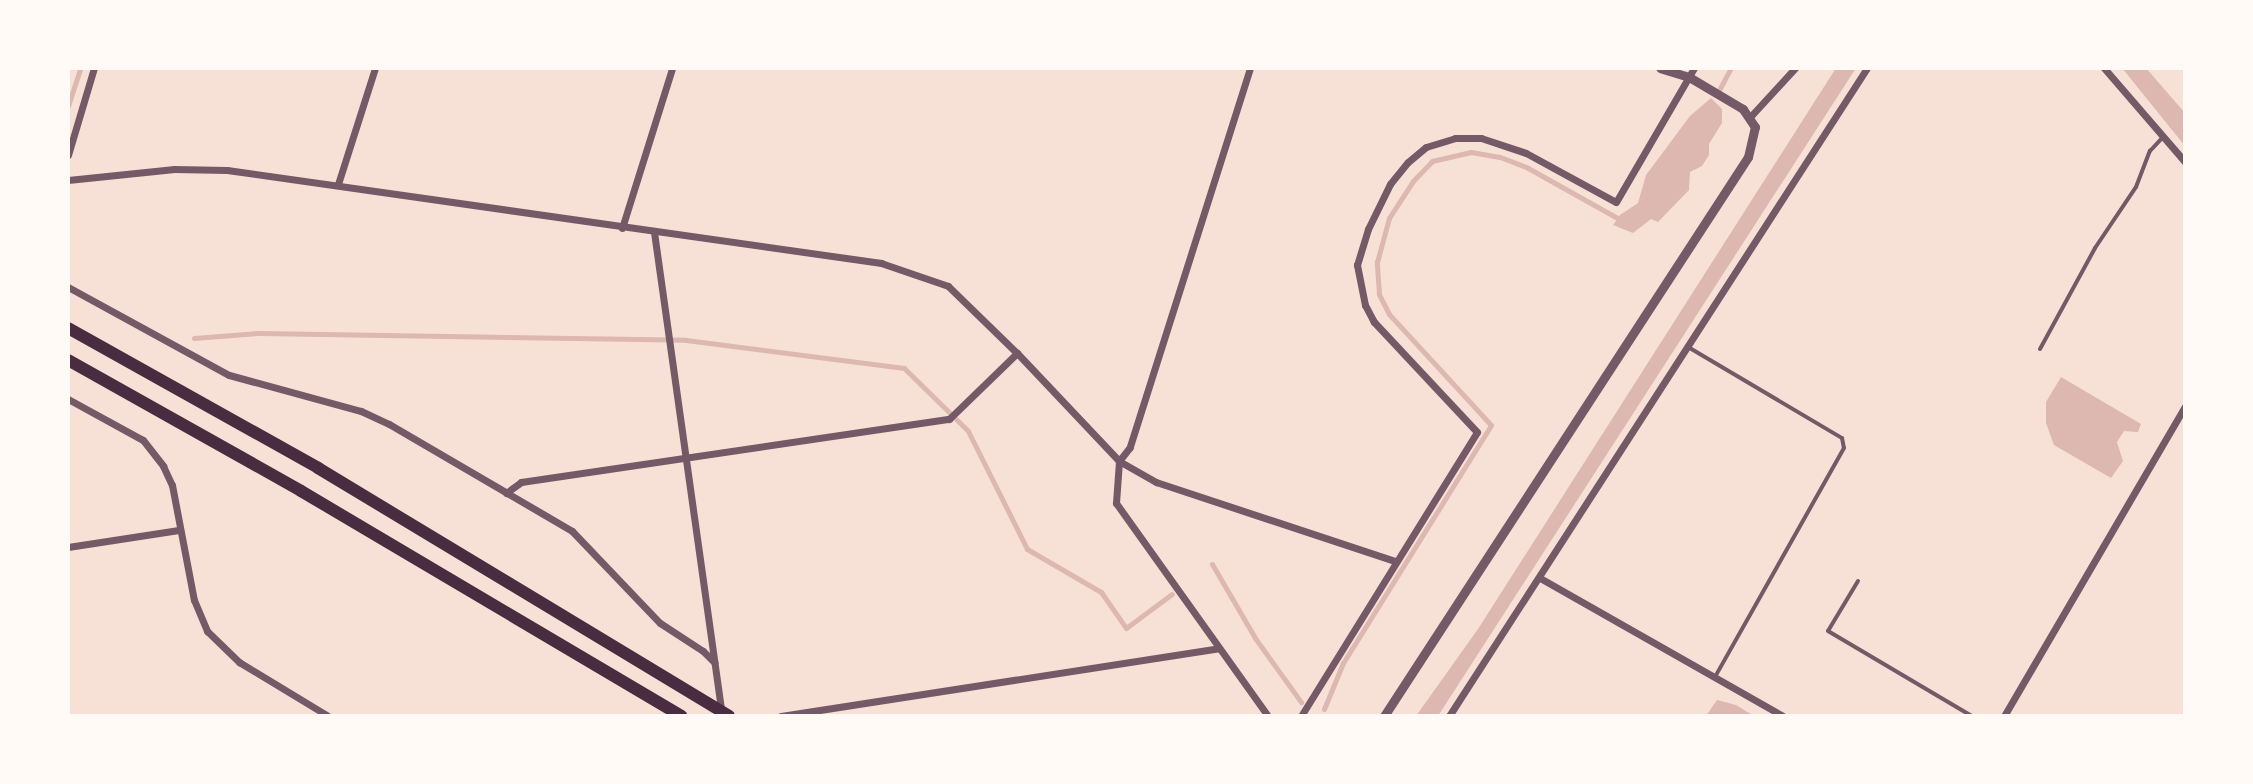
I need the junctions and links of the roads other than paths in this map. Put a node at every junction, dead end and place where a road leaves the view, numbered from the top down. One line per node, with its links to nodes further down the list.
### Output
1 (94, 68): 12 (street)
2 (375, 68): 15 (street)
3 (672, 68): 16 (street)
4 (1250, 68): 27 (street)
5 (1660, 68): 9 (street)
6 (1795, 68): 10 (street)
7 (1867, 68): 20 (street)
8 (2104, 68): 11 (street)
9 (1691, 73): 10 (street); 31 (street)
10 (1750, 117): 45 (street)
11 (2163, 137): 13 (street); 21 (lane)
12 (68, 155)
13 (2185, 162)
14 (68, 180): 15 (street)
15 (338, 184): 16 (street)
16 (622, 228): 17 (street)
17 (654, 232): 22 (street); 26 (street)
18 (68, 287): 28 (street)
19 (68, 328): 41 (highway)
20 (1688, 347): 32 (street); 36 (lane)
21 (2040, 349)
22 (1017, 353): 26 (street); 27 (street)
23 (68, 360): 39 (highway)
24 (68, 399): 29 (street)
25 (2185, 406): 49 (street)
26 (689, 459): 28 (street); 35 (street)
27 (1119, 461): 31 (street); 34 (street)
28 (506, 493): 35 (street)
29 (179, 530): 30 (street); 38 (street)
30 (68, 547)
31 (1395, 561): 44 (street)
32 (1540, 578): 36 (street); 46 (street)
33 (1858, 581): 48 (lane)
34 (1219, 648): 37 (street); 43 (street)
35 (714, 662): 40 (street)
36 (1715, 677): 47 (street)
37 (811, 714): 42 (street)
38 (328, 716)
39 (680, 716)
40 (722, 716)
41 (729, 716)
42 (781, 716)
43 (1268, 716)
44 (1301, 716)
45 (1384, 716)
46 (1449, 716)
47 (1783, 716)
48 (1972, 716)
49 (2004, 716)

